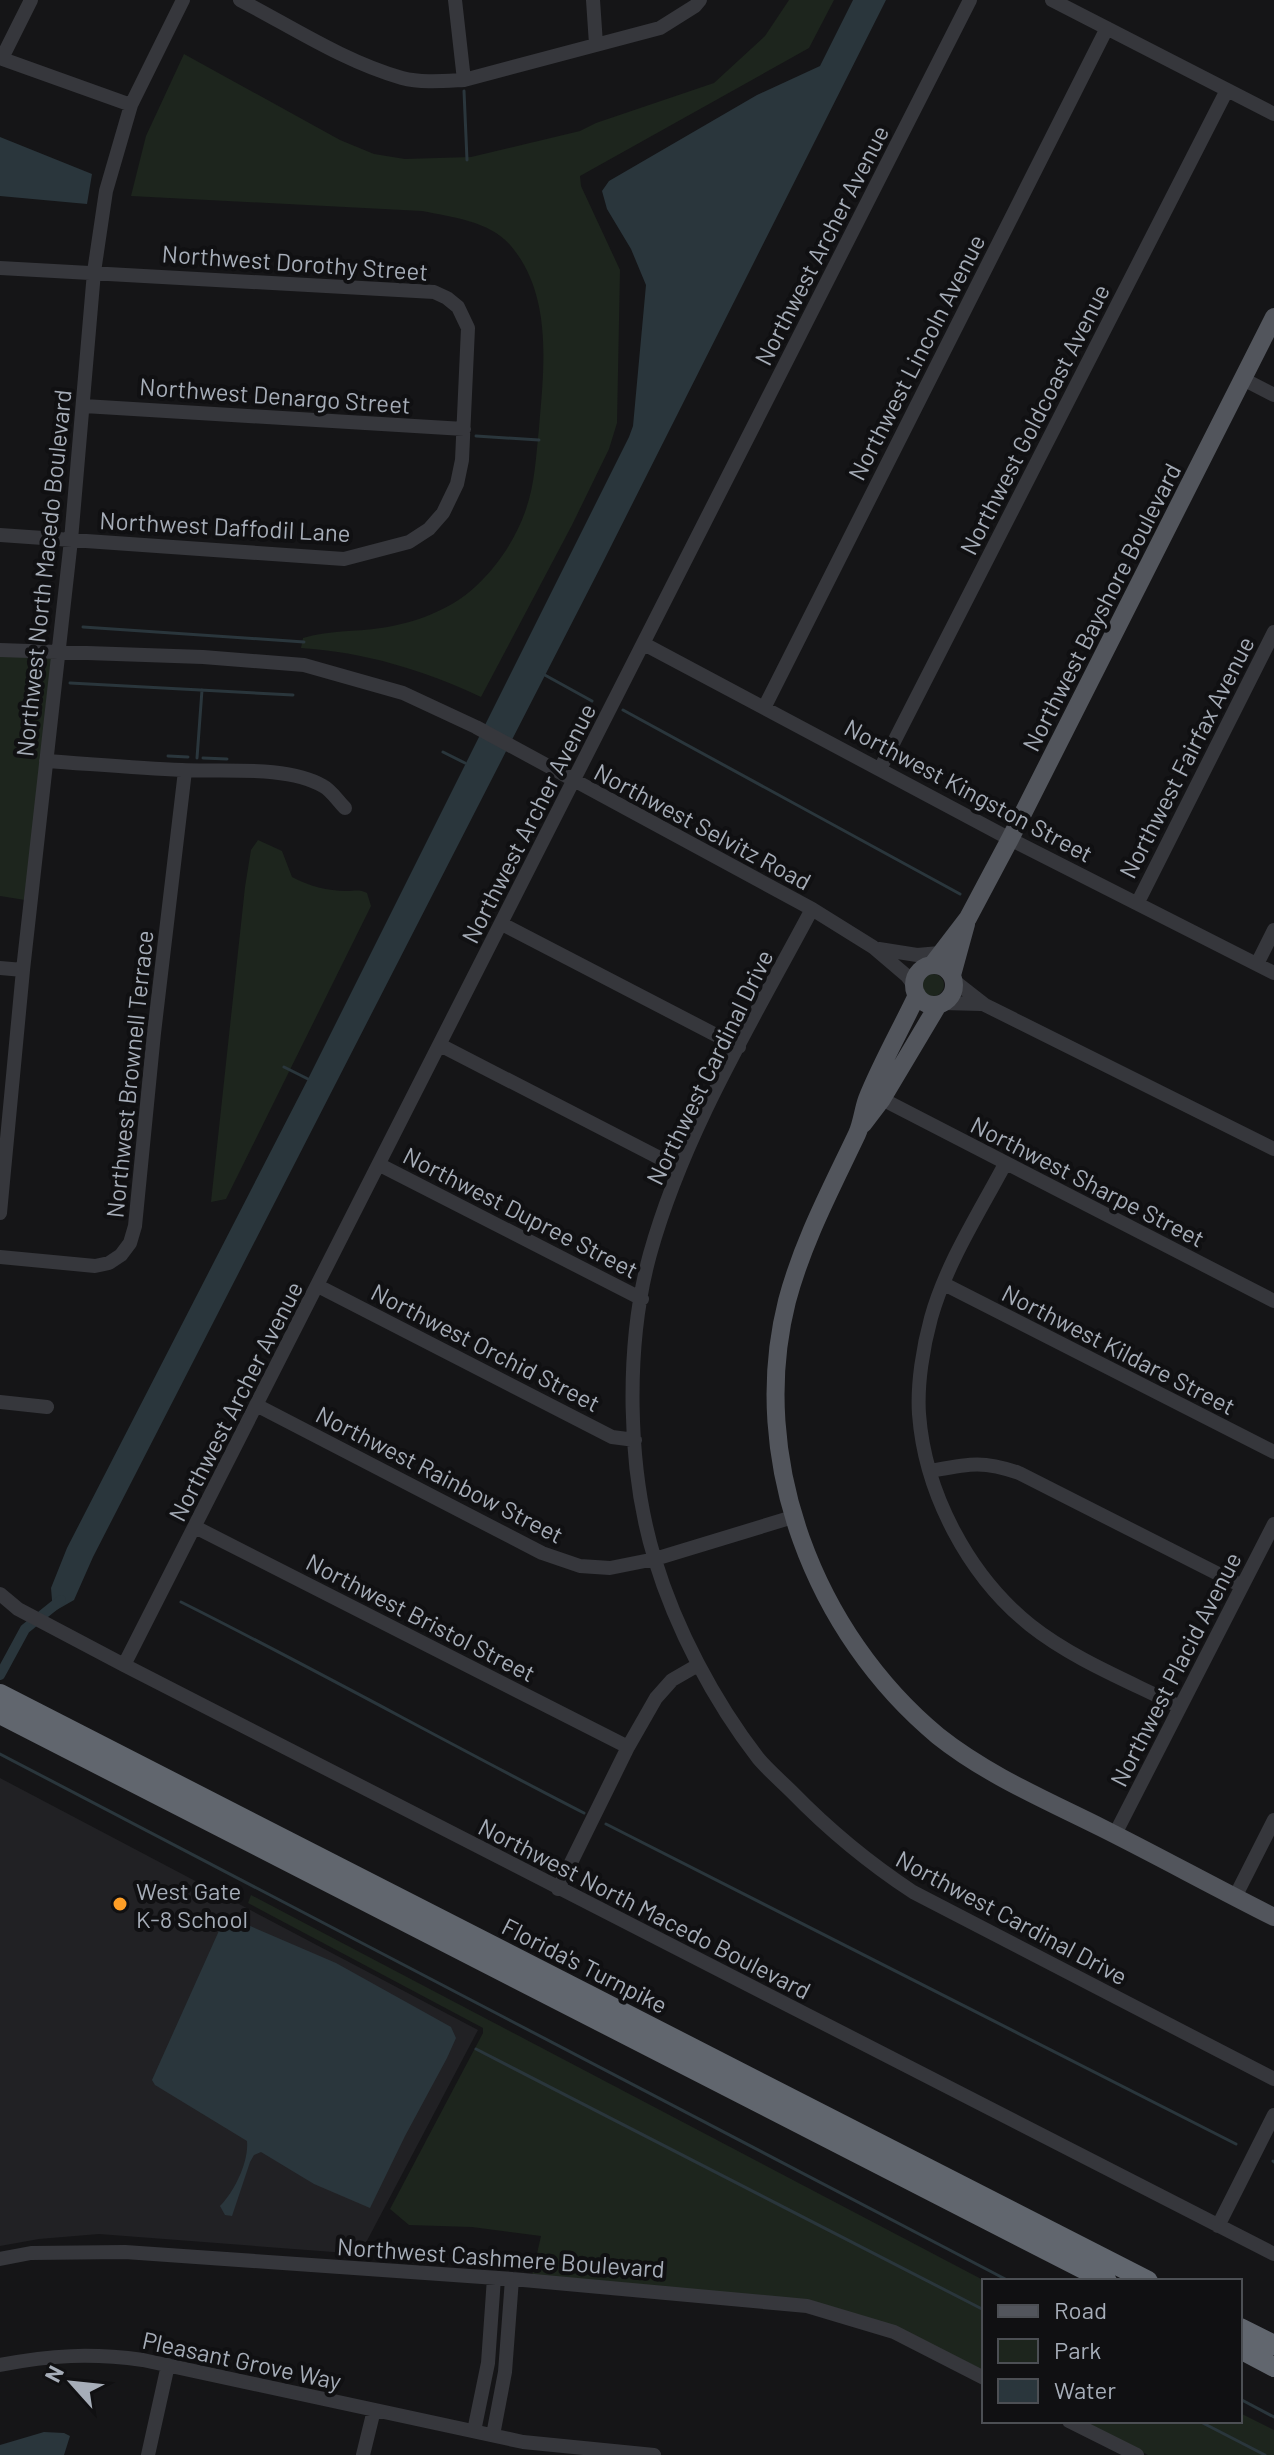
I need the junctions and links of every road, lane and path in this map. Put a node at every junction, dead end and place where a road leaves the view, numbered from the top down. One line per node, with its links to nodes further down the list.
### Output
1 (31, 0): 11 (street)
2 (183, 0): 14 (street, Northwest North Macedo Boulevard)
3 (240, 0): 12 (street)
4 (455, 0): 12 (street)
5 (593, 0): 10 (street)
6 (700, 0): 10 (street)
7 (970, 0): 26 (street, Northwest Archer Avenue)
8 (1052, 0): 9 (street)
9 (1107, 28): 13 (street); 29 (street, Northwest Lincoln Avenue)
10 (596, 44): 12 (street)
11 (1, 58): 14 (street)
12 (464, 80)
13 (1227, 90): 15 (street); 31 (street, Northwest Goldcoast Avenue)
14 (131, 105): 17 (street, Northwest North Macedo Boulevard)
15 (1274, 114)
16 (0, 268): 17 (street, Northwest Dorothy Street)
17 (94, 272): 21 (street, Northwest North Macedo Boulevard); 22 (street, Northwest Dorothy Street)
18 (1274, 317): 19 (main road, Northwest Bayshore Boulevard)
19 (1243, 379): 20 (street); 35 (main road, Northwest Bayshore Boulevard)
20 (1274, 395)
21 (84, 406): 22 (street, Northwest Denargo Street); 24 (street, Northwest North Macedo Boulevard)
22 (464, 429): 24 (street, Northwest Daffodil Lane)
23 (0, 535): 24 (street, Northwest Daffodil Lane)
24 (71, 540): 28 (street, Northwest North Macedo Boulevard)
25 (1274, 632): 36 (street, Northwest Fairfax Avenue)
26 (644, 644): 29 (street, Northwest Kingston Street); 33 (street, Northwest Archer Avenue)
27 (0, 650): 28 (street, Northwest Selvitz Road)
28 (59, 653): 30 (street, Northwest North Macedo Boulevard); 33 (street, Northwest Selvitz Road)
29 (765, 706): 31 (street, Northwest Kingston Street)
30 (46, 761): 32 (street); 45 (street, Northwest North Macedo Boulevard)
31 (880, 769): 35 (street, Northwest Kingston Street)
32 (185, 771): 34 (street); 61 (street, Northwest Brownell Terrace)
33 (574, 781): 37 (street, Northwest Selvitz Road); 39 (street, Northwest Archer Avenue)
34 (345, 808)
35 (1010, 839): 36 (street, Northwest Kingston Street); 38 (main road, Northwest Bayshore Boulevard)
36 (1138, 902): 43 (street, Northwest Kingston Street)
37 (812, 909): 41 (street, Northwest Selvitz Road); 53 (street, Northwest Cardinal Drive)
38 (968, 918): 42 (main road, Northwest Bayshore Boulevard); 47 (main road, Northwest Bayshore Boulevard)
39 (502, 924): 52 (street, Northwest Archer Avenue); 53 (street)
40 (1274, 930): 43 (street)
41 (877, 949): 42 (street, Northwest Selvitz Road); 48 (street, Northwest Selvitz Road); 51 (street)
42 (933, 962): 47 (main road); 48 (main road)
43 (1257, 964): 46 (street, Northwest Kingston Street)
44 (0, 968): 45 (street)
45 (23, 970): 60 (street, Northwest North Macedo Boulevard)
46 (1274, 973)
47 (953, 978): 49 (main road); 50 (street)
48 (916, 991): 49 (main road); 51 (main road)
49 (940, 1004): 50 (street); 54 (main road)
50 (985, 1005): 56 (street)
51 (906, 1019): 55 (main road)
52 (440, 1045): 58 (street, Northwest Archer Avenue); 59 (street)
53 (739, 1047): 59 (street, Northwest Cardinal Drive)
54 (882, 1099): 55 (main road); 57 (street, Northwest Sharpe Street)
55 (859, 1129): 72 (main road)
56 (1274, 1149)
57 (1005, 1164): 62 (street); 65 (street, Northwest Sharpe Street)
58 (380, 1165): 63 (street, Northwest Archer Avenue); 64 (street, Northwest Dupree Street)
59 (679, 1168): 64 (street, Northwest Cardinal Drive)
60 (0, 1213)
61 (0, 1257)
62 (944, 1284): 70 (street, Northwest Kildare Street); 71 (street)
63 (318, 1286): 67 (street, Northwest Archer Avenue); 69 (street, Northwest Orchid Street)
64 (642, 1299): 69 (street, Northwest Cardinal Drive)
65 (1274, 1301)
66 (0, 1402): 68 (street)
67 (256, 1405): 74 (street, Northwest Archer Avenue); 75 (street, Northwest Rainbow Street)
68 (47, 1407)
69 (635, 1440): 75 (street, Northwest Cardinal Drive)
70 (1274, 1452)
71 (931, 1471): 76 (street); 81 (street)
72 (793, 1517): 75 (street, Northwest Rainbow Street); 85 (main road)
73 (1274, 1524): 76 (street, Northwest Placid Avenue)
74 (195, 1527): 78 (street, Northwest Archer Avenue); 83 (street, Northwest Bristol Street)
75 (655, 1559): 79 (street, Northwest Cardinal Drive)
76 (1242, 1586): 81 (street, Northwest Placid Avenue)
77 (0, 1594): 78 (street, Northwest North Macedo Boulevard)
78 (124, 1665): 86 (street, Northwest North Macedo Boulevard)
79 (698, 1665): 83 (street); 89 (street, Northwest Cardinal Drive)
80 (0, 1694): 97 (highway, Florida's Turnpike)
81 (1180, 1707): 85 (street, Northwest Placid Avenue)
82 (0, 1714): 96 (highway, Florida's Turnpike)
83 (628, 1747): 86 (street)
84 (1274, 1820): 87 (street)
85 (1115, 1834): 87 (main road)
86 (558, 1889): 91 (street, Northwest North Macedo Boulevard)
87 (1235, 1897): 88 (main road)
88 (1274, 1917)
89 (1274, 2079)
90 (1274, 2115): 91 (street)
91 (1218, 2226): 92 (street, Northwest North Macedo Boulevard)
92 (1274, 2254)
93 (0, 2259): 94 (street, Northwest Cashmere Boulevard)
94 (494, 2278): 95 (street, Northwest Cashmere Boulevard); 99 (street)
95 (512, 2279): 100 (street); 106 (street, Northwest Cashmere Boulevard)
96 (1103, 2279)
97 (1144, 2279)
98 (1242, 2329): 101 (highway)
99 (489, 2344): 100 (street); 109 (street)
100 (508, 2345): 110 (street)
101 (1274, 2345)
102 (1242, 2350): 105 (highway)
103 (0, 2365): 104 (street, Pleasant Grove Way)
104 (168, 2365): 107 (street, Pleasant Grove Way); 112 (street)
105 (1274, 2367)
106 (982, 2377)
107 (374, 2410): 109 (street, Pleasant Grove Way); 113 (street)
108 (1073, 2423): 115 (street)
109 (474, 2431): 110 (street, Pleasant Grove Way)
110 (493, 2435): 111 (street, Pleasant Grove Way)
111 (561, 2451): 114 (street, Pleasant Grove Way)
112 (148, 2455)
113 (363, 2455)
114 (654, 2455)
115 (1137, 2455)

